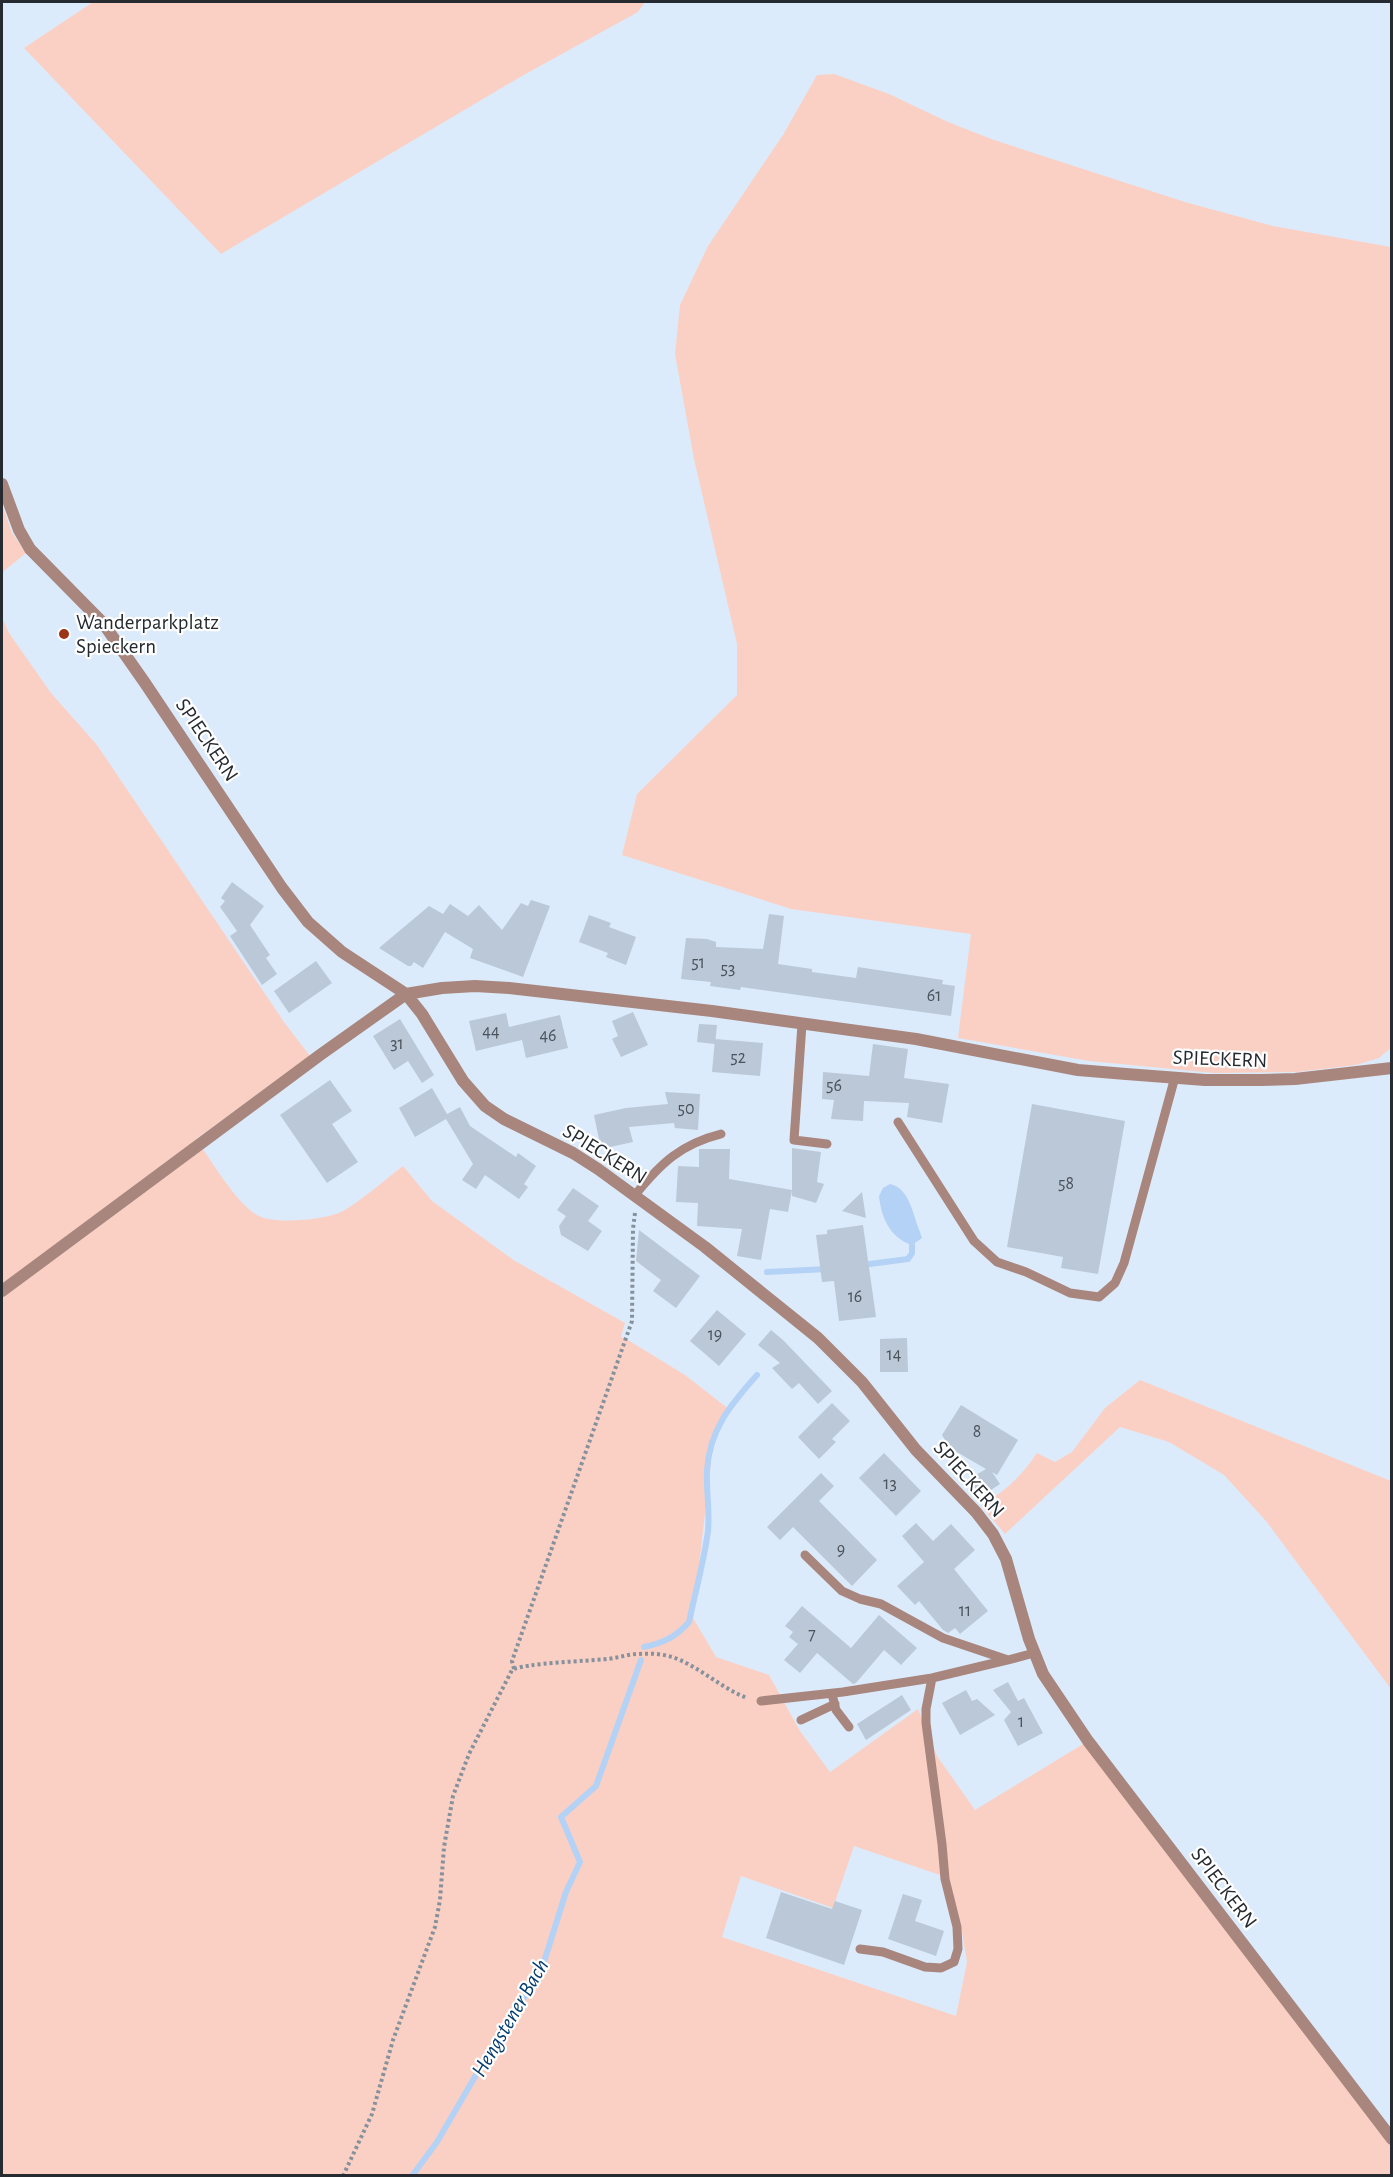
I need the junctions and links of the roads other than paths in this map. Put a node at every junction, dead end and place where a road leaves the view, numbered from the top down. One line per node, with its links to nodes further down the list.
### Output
1 (2, 484): 2 (street, SPIECKERN)
2 (406, 994): 3 (street, SPIECKERN); 9 (street, SPIECKERN); 10 (street, SPIECKERN)
3 (802, 1024): 5 (street, SPIECKERN); 8 (lane)
4 (1392, 1068): 5 (street, SPIECKERN)
5 (1175, 1077): 6 (lane)
6 (898, 1122)
7 (721, 1134): 9 (lane)
8 (827, 1144)
9 (639, 1198): 12 (street, SPIECKERN)
10 (2, 1291)
11 (805, 1555): 13 (lane)
12 (1034, 1653): 13 (lane); 21 (street, SPIECKERN)
13 (1008, 1660): 14 (lane)
14 (932, 1678): 15 (lane); 20 (lane)
15 (831, 1694): 16 (lane); 17 (lane)
16 (761, 1701)
17 (835, 1704): 18 (lane); 19 (lane)
18 (801, 1720)
19 (849, 1727)
20 (860, 1949)
21 (1392, 2139)

